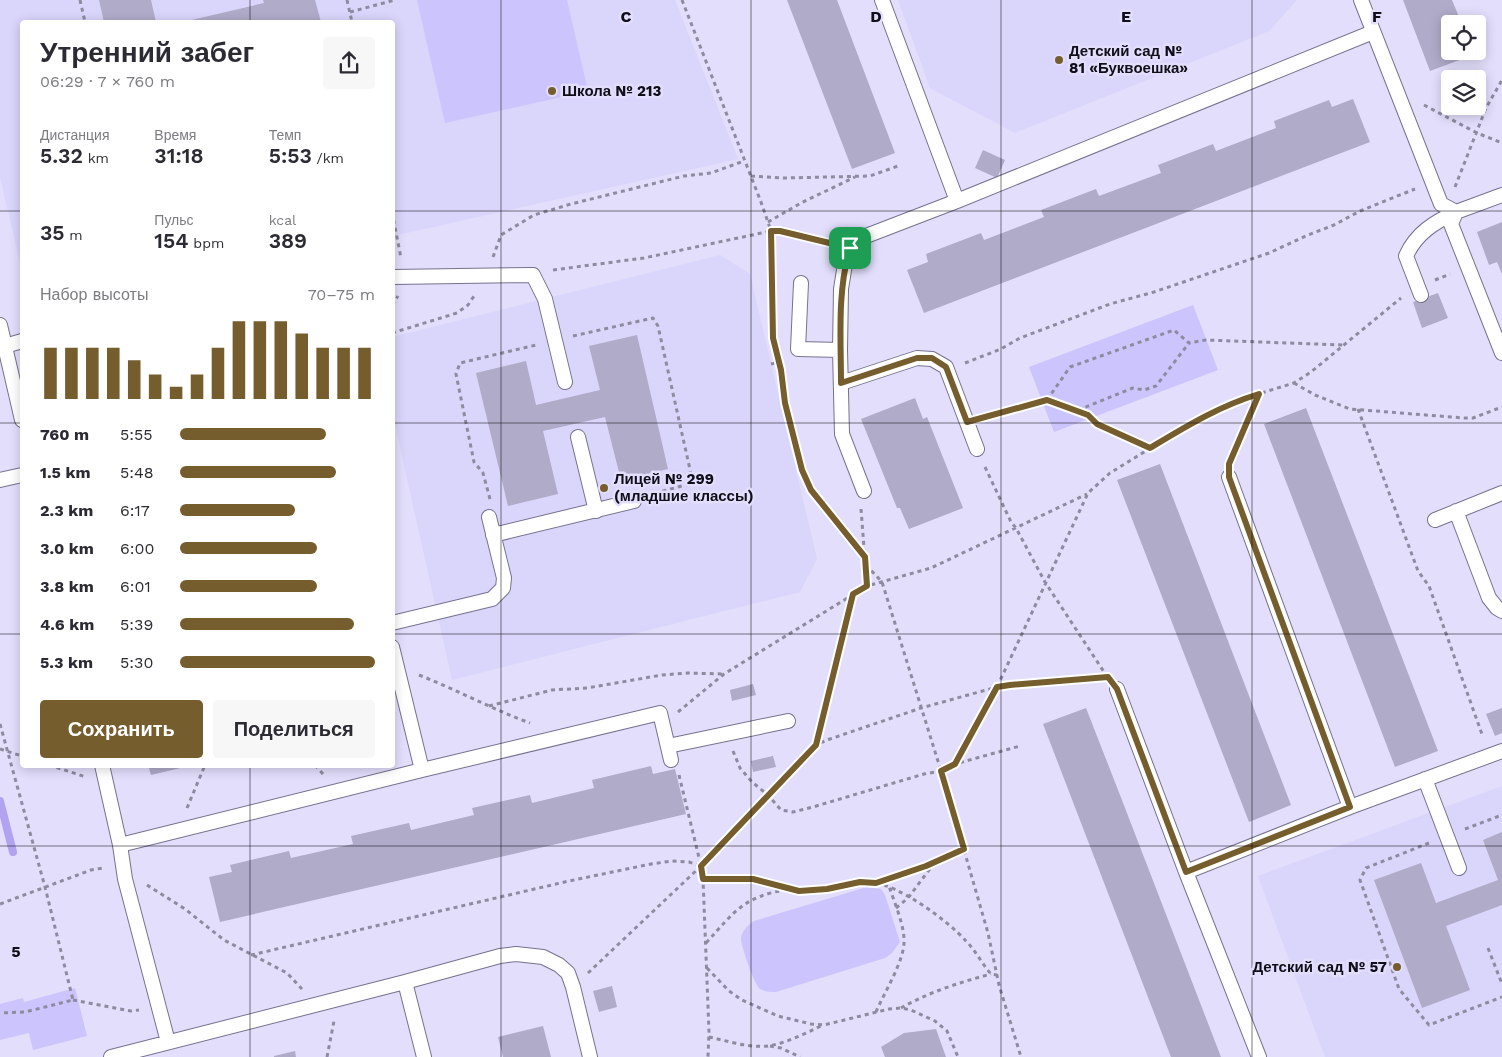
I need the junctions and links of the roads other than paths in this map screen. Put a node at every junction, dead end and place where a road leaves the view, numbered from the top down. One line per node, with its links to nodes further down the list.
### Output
1 (882, 0): 5 (lane)
2 (1361, 0): 3 (lane)
3 (1374, 32): 5 (lane); 6 (lane)
4 (1502, 195): 6 (lane)
5 (957, 201): 13 (lane)
6 (1456, 212): 9 (lane); 14 (lane)
7 (398, 277): 15 (lane)
8 (800, 283): 13 (lane)
9 (1421, 295)
10 (0, 325): 12 (lane)
11 (20, 342): 12 (lane)
12 (5, 346): 17 (lane)
13 (840, 350): 16 (lane)
14 (1502, 353)
15 (565, 382)
16 (841, 383): 19 (lane); 23 (lane)
17 (20, 411)
18 (578, 437): 26 (lane)
19 (977, 449)
20 (20, 475): 22 (lane)
21 (1229, 477): 40 (lane)
22 (0, 480)
23 (864, 491)
24 (1502, 493): 27 (lane)
25 (634, 501): 26 (lane)
26 (596, 510): 30 (lane)
27 (1456, 511): 29 (lane); 31 (lane)
28 (489, 517): 30 (lane)
29 (1435, 520)
30 (493, 535): 32 (lane)
31 (1502, 611)
32 (395, 622)
33 (395, 659): 38 (lane)
34 (1117, 689): 43 (lane)
35 (788, 720): 38 (lane)
36 (1496, 753): 39 (lane)
37 (103, 768): 41 (lane)
38 (422, 770): 41 (lane)
39 (1425, 780): 40 (lane); 42 (lane)
40 (1350, 807): 43 (lane)
41 (120, 845): 45 (lane)
42 (1459, 868)
43 (1186, 872): 49 (lane)
44 (405, 982): 45 (lane); 47 (lane); 48 (lane)
45 (168, 1042): 46 (lane)
46 (111, 1057)
47 (424, 1057)
48 (590, 1057)
49 (1259, 1057)

